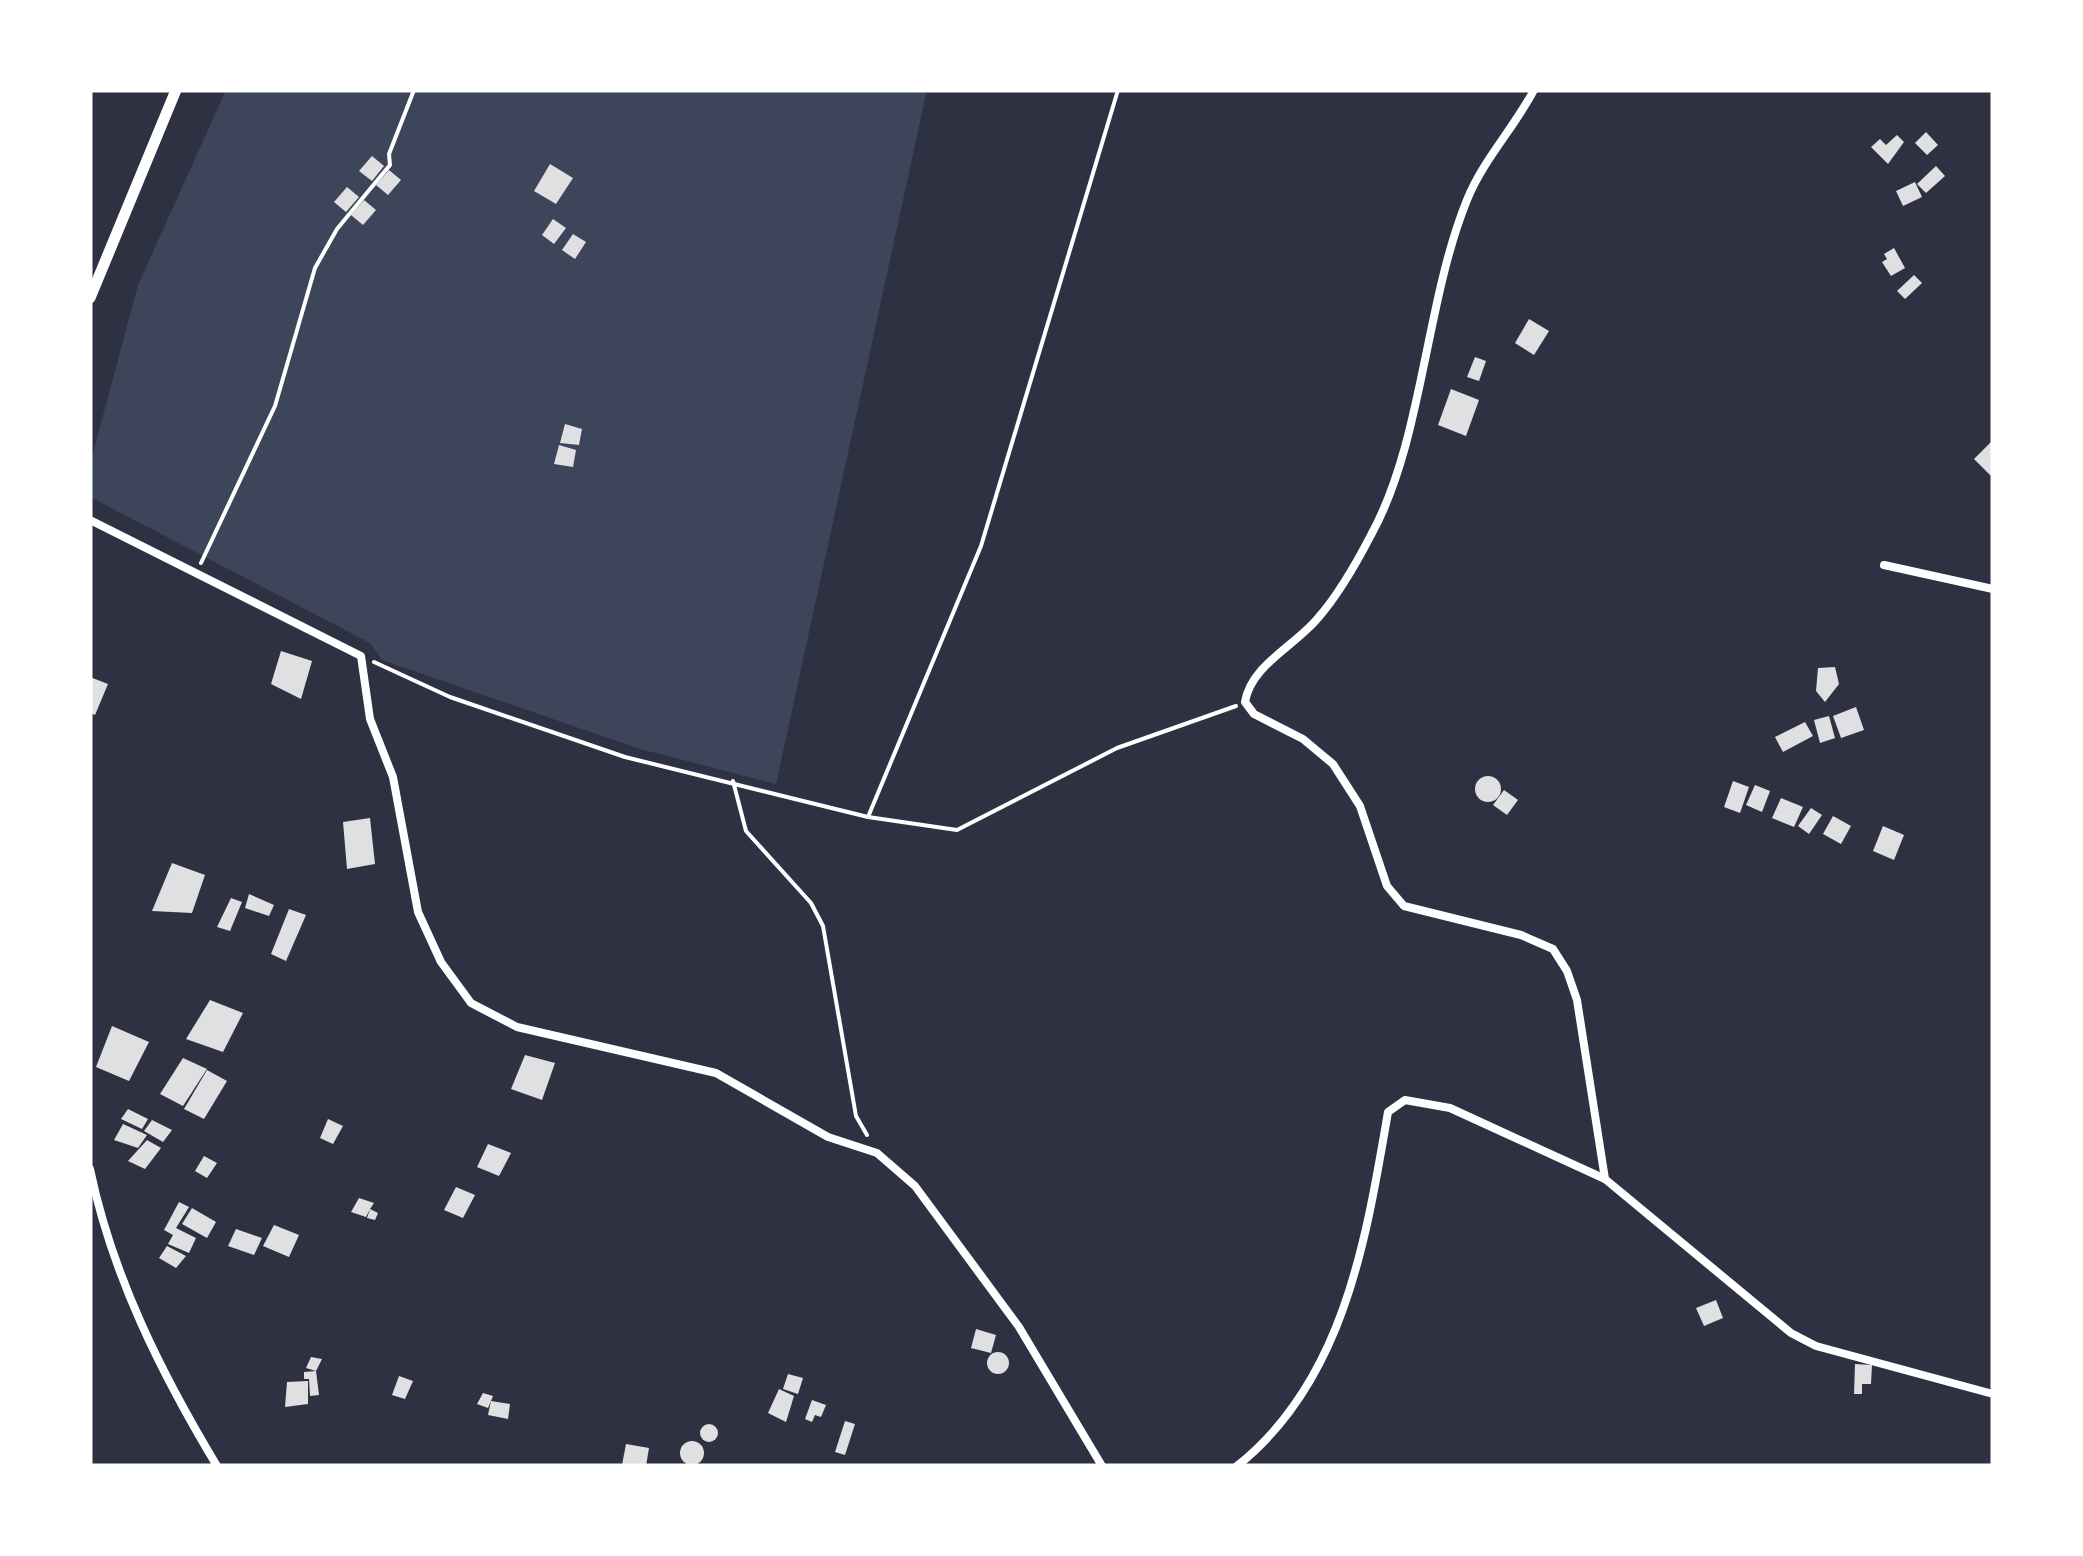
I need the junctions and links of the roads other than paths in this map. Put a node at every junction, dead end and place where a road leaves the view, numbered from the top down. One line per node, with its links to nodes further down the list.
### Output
1 (176, 90): 3 (main road)
2 (1534, 90): 8 (street)
3 (90, 298)
4 (90, 520): 11 (street)
5 (1884, 564): 6 (street)
6 (1993, 589)
7 (90, 1169): 10 (street)
8 (1605, 1179): 9 (street); 12 (street)
9 (1993, 1394)
10 (217, 1466)
11 (1102, 1466)
12 (1237, 1466)

